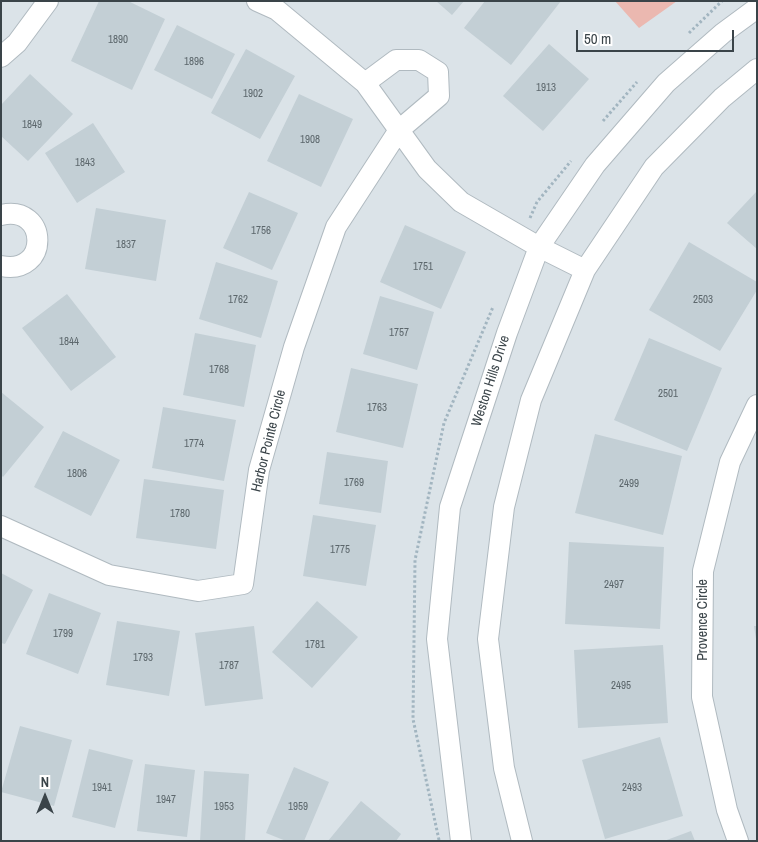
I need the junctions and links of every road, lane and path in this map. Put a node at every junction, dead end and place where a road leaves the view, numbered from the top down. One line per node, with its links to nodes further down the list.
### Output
1 (48, 1): 4 (street)
2 (257, 1): 6 (street)
3 (757, 8): 9 (street, Weston Hills Drive)
4 (1, 57)
5 (757, 69): 11 (street)
6 (365, 83): 7 (street); 7 (street)
7 (399, 130): 9 (street); 13 (street, Harbor Pointe Circle)
8 (1, 215): 10 (street)
9 (539, 247): 11 (street); 14 (street, Weston Hills Drive)
10 (1, 266)
11 (585, 270): 15 (street)
12 (757, 404): 16 (street, Provence Circle)
13 (1, 526)
14 (461, 841)
15 (522, 841)
16 (738, 841)

